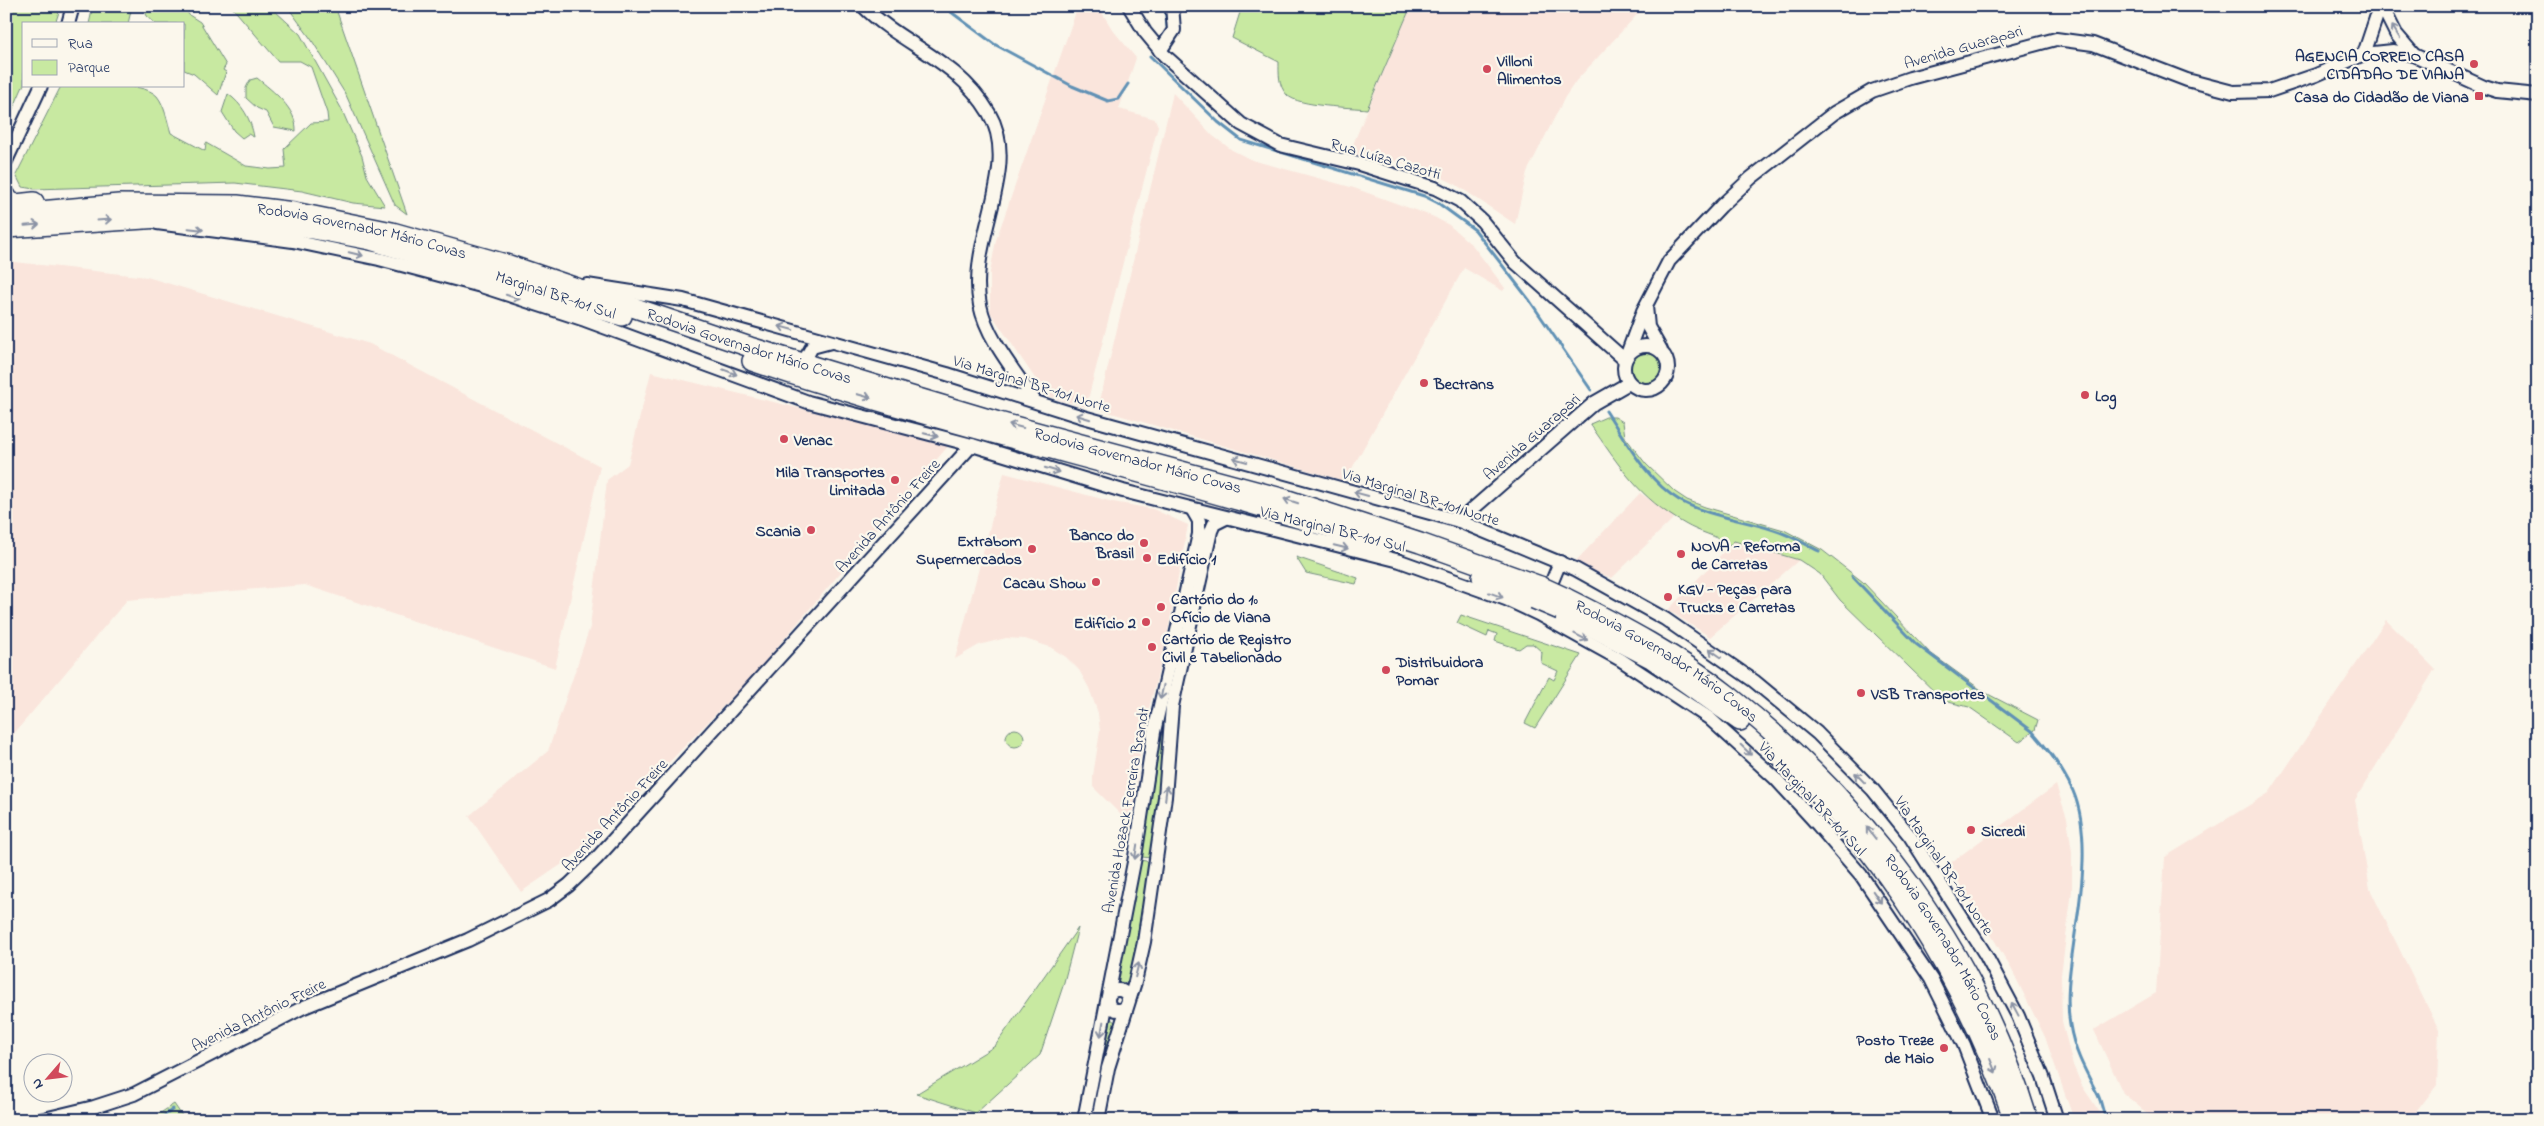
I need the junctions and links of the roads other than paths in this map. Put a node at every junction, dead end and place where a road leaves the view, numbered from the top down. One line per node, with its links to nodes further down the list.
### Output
1 (73, 6): 6 (street)
2 (863, 6): 26 (street)
3 (1128, 6): 7 (street, Rua Luíza Cazotti)
4 (1172, 6): 7 (street)
5 (2381, 6): 8 (street); 9 (street, one-way to 5)
6 (69, 22)
7 (1160, 51): 22 (street, Rua Luíza Cazotti)
8 (2364, 54): 9 (street); 19 (street, Avenida Guarapari)
9 (2414, 56): 11 (street)
10 (39, 88): 12 (street)
11 (2538, 95)
12 (6, 161)
13 (6, 196): 14 (highway)
14 (190, 204): 15 (highway, Rodovia Governador Mário Covas); 18 (highway, Rodovia Governador Mário Covas)
15 (6, 214)
16 (150, 217): 17 (highway, Rodovia Governador Mário Covas, one-way to 16); 27 (street, Marginal BR-101 Sul, one-way to 27); 33 (highway, Rodovia Governador Mário Covas, one-way to 33)
17 (6, 228)
18 (556, 280): 20 (street, Via Marginal BR-101 Norte, one-way to 18); 33 (highway, Rodovia Governador Mário Covas, one-way to 18)
19 (1647, 304): 21 (street); 22 (street, Avenida Guarapari)
20 (834, 341): 23 (street); 26 (street, Via Marginal BR-101 Norte)
21 (1661, 351): 22 (street); 25 (street)
22 (1625, 360): 25 (street)
23 (804, 361)
24 (800, 379): 27 (street)
25 (1629, 383): 31 (street, Avenida Guarapari)
26 (1034, 400): 31 (street, Via Marginal BR-101 Norte, one-way to 26)
27 (808, 402): 28 (street, Marginal BR-101 Sul, one-way to 28)
28 (972, 445): 29 (street, Via Marginal BR-101 Sul, one-way to 29); 38 (street, Avenida Antônio Freire)
29 (1192, 509): 30 (street, Via Marginal BR-101 Sul); 34 (street, Avenida Hozack Ferreira Brandt)
30 (1226, 518): 33 (street, Via Marginal BR-101 Sul, one-way to 33); 35 (street, Avenida Hozack Ferreira Brandt)
31 (1459, 521): 32 (street, Via Marginal BR-101 Norte)
32 (1560, 562): 33 (street); 44 (street, Via Marginal BR-101 Norte, one-way to 32)
33 (1547, 602): 41 (street, Via Marginal BR-101 Sul, one-way to 41); 42 (highway, Rodovia Governador Mário Covas, one-way to 42); 43 (highway, Rodovia Governador Mário Covas, one-way to 33)
34 (1169, 661): 35 (street); 36 (street, Avenida Hozack Ferreira Brandt, one-way to 36)
35 (1178, 672): 37 (street, Avenida Hozack Ferreira Brandt, one-way to 35)
36 (1108, 999): 37 (street); 39 (street, Avenida Hozack Ferreira Brandt, one-way to 39)
37 (1128, 1003): 40 (street, Avenida Hozack Ferreira Brandt)
38 (40, 1120)
39 (1084, 1120)
40 (1098, 1120)
41 (1993, 1120)
42 (2014, 1120)
43 (2028, 1120)
44 (2057, 1120)

